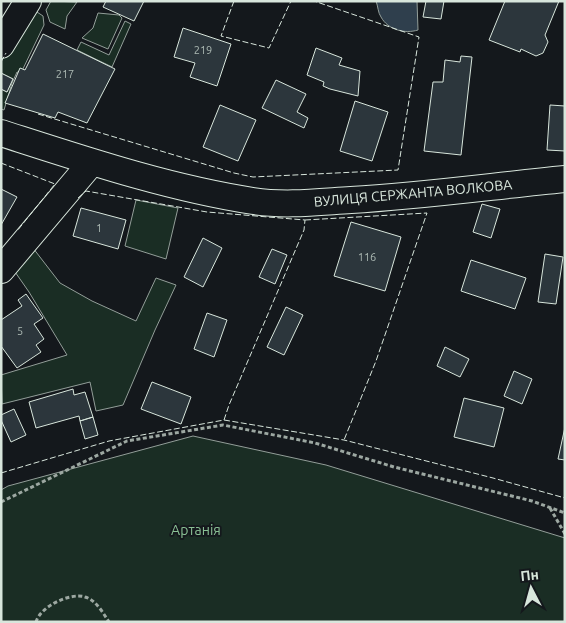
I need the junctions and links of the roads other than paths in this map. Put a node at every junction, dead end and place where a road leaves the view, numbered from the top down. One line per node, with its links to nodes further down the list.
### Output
1 (28, 1): 2 (street)
2 (1, 45)
3 (1, 133): 4 (street, ВУЛИЦЯ СЕРЖАНТА ВОЛКОВА)
4 (92, 162): 5 (street, ВУЛИЦЯ СЕРЖАНТА ВОЛКОВА); 6 (street)
5 (565, 178)
6 (1, 270)

